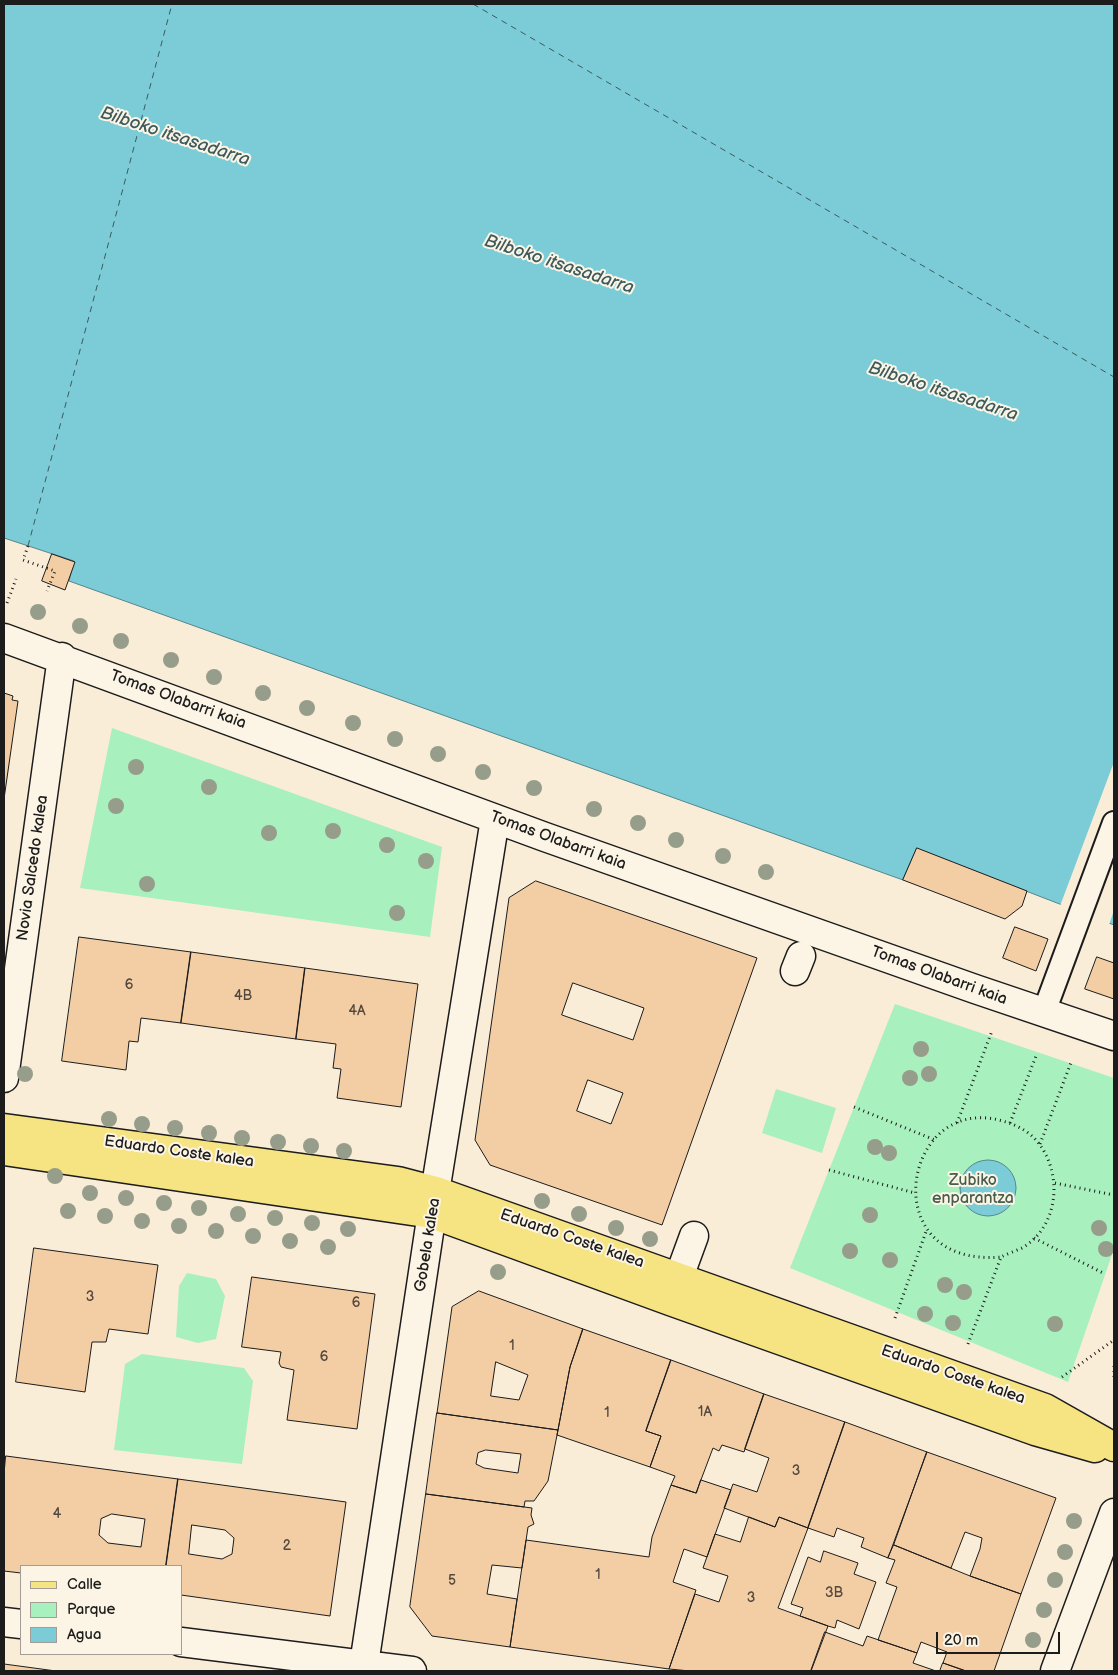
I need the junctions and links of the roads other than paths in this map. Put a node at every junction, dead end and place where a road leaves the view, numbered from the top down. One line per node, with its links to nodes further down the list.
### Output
1 (4, 638): 2 (street, Tomas Olabarri kaia)
2 (62, 657): 3 (street, Tomas Olabarri kaia); 7 (street, Novia Salcedo kalea)
3 (495, 819): 5 (street, Tomas Olabarri kaia); 10 (street, Gobela kalea)
4 (1114, 823): 5 (lane)
5 (1044, 1012): 6 (street, Tomas Olabarri kaia)
6 (1114, 1036)
7 (4, 1078)
8 (4, 1128): 10 (main road, Eduardo Coste kalea)
9 (4, 1151): 10 (main road, Eduardo Coste kalea)
10 (434, 1202): 12 (main road, Eduardo Coste kalea); 14 (main road, Eduardo Coste kalea); 19 (street, Gobela kalea)
11 (694, 1236): 12 (street)
12 (679, 1277): 13 (main road, Eduardo Coste kalea)
13 (1114, 1447)
14 (1114, 1453)
15 (1114, 1513): 21 (street)
16 (4, 1622): 17 (street)
17 (20, 1624)
18 (182, 1642): 19 (street)
19 (363, 1668): 20 (street)
20 (412, 1671)
21 (1056, 1671)

